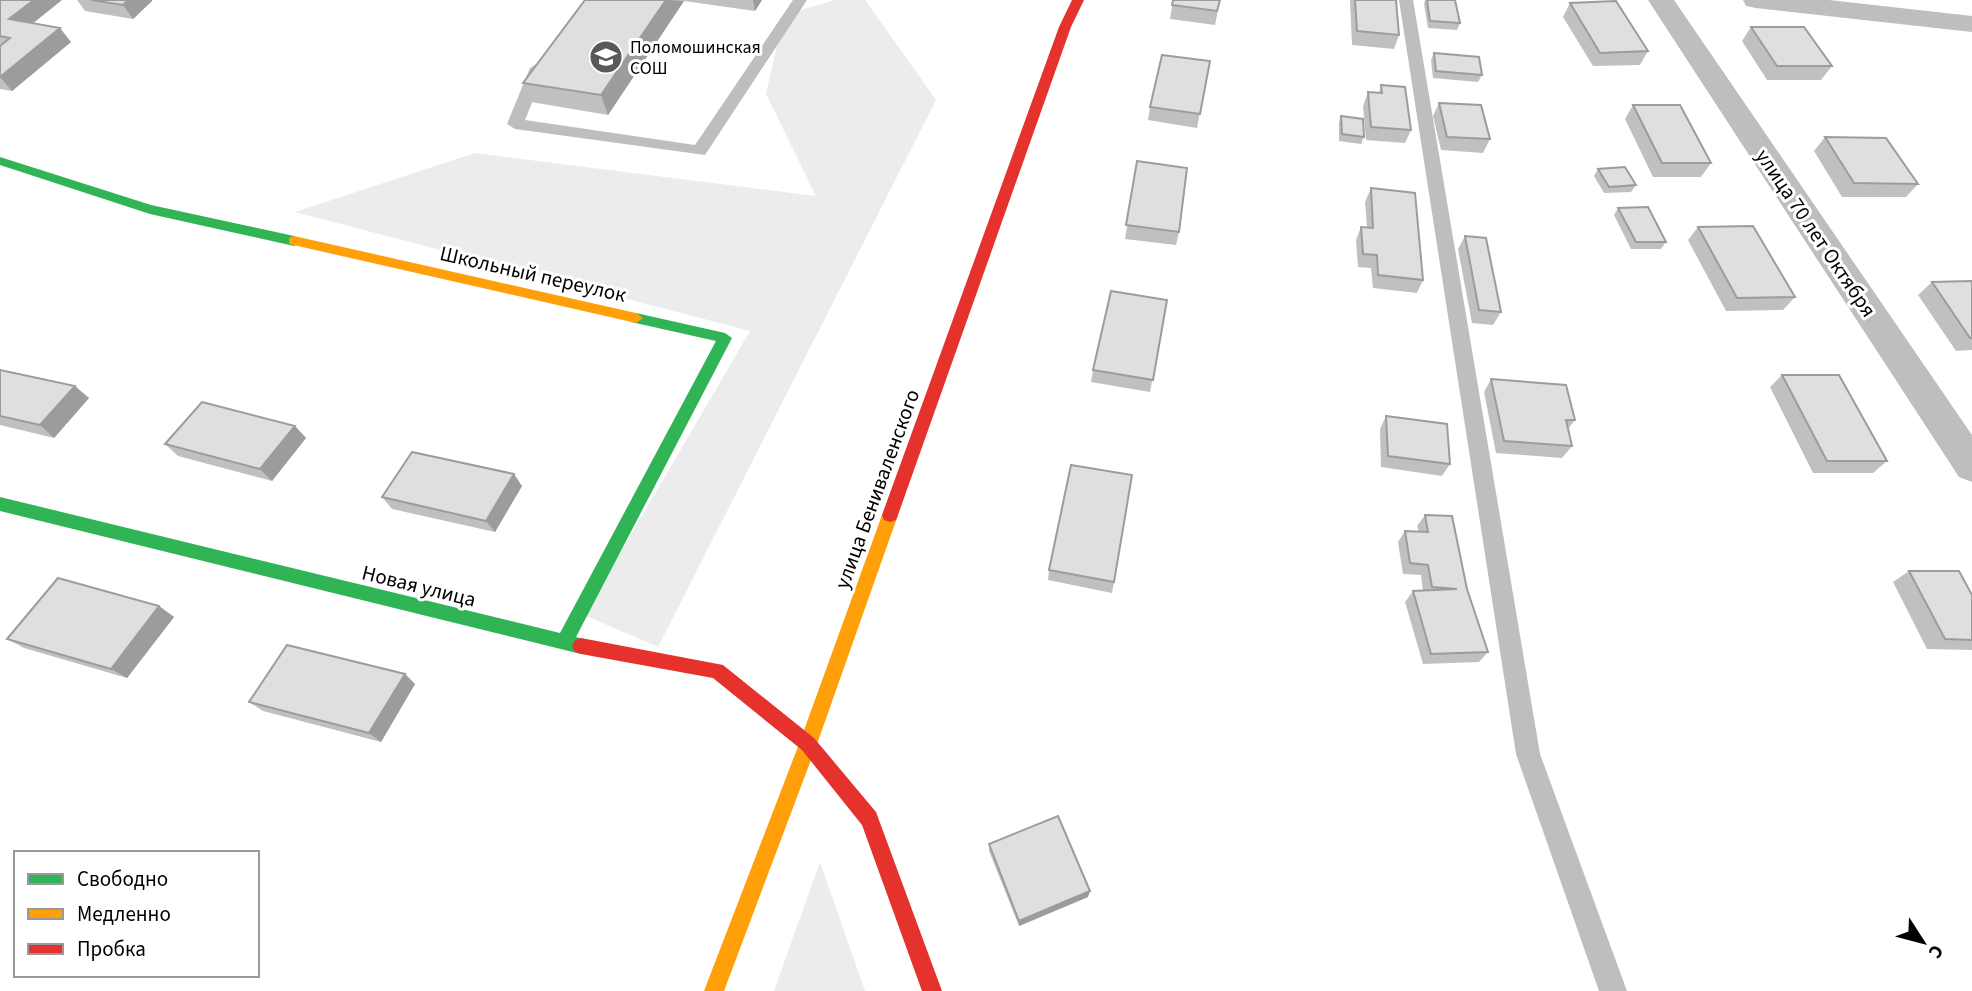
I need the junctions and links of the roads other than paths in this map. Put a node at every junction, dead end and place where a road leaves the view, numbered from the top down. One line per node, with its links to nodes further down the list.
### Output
1 (800, 0): 7 (lane)
2 (1077, 0): 12 (street, улица Бениваленского)
3 (1406, 0): 15 (lane)
4 (1661, 0): 9 (street, улица 70 лет Октября)
5 (1756, 0): 6 (street)
6 (1972, 24)
7 (552, 50)
8 (0, 162): 11 (street, Школьный переулок)
9 (1972, 466)
10 (0, 504): 11 (street, Новая улица)
11 (564, 643): 12 (street, Новая улица)
12 (808, 744): 13 (street, улица Бениваленского); 14 (street, Новая улица)
13 (714, 991)
14 (932, 991)
15 (1613, 991)

